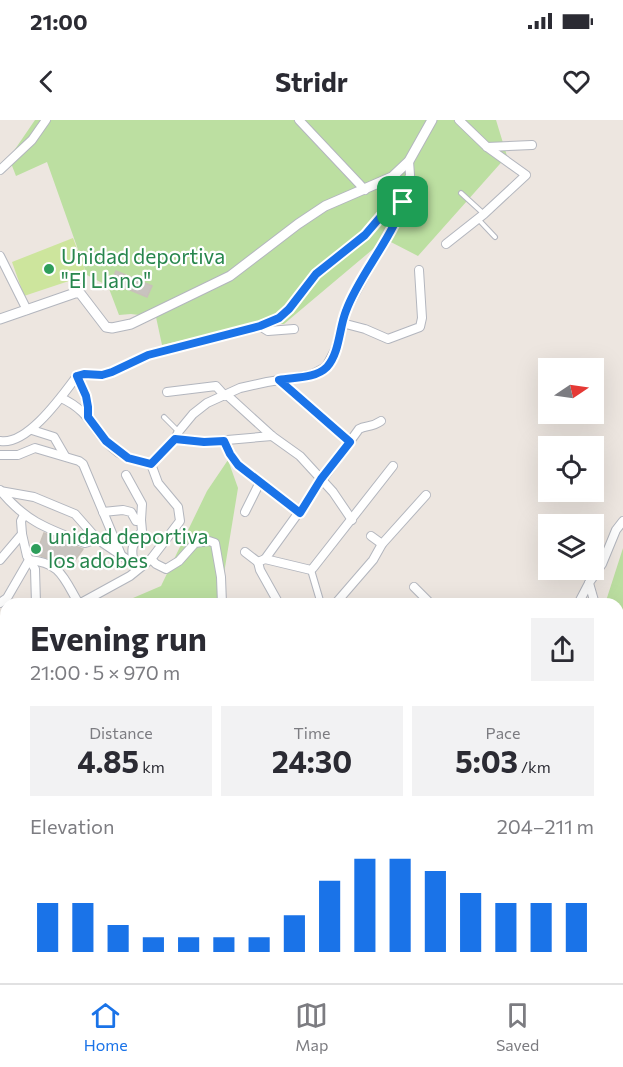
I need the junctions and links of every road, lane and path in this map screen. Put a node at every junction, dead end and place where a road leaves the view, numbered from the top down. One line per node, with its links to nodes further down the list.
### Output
1 (46, 120): 8 (street)
2 (299, 120): 10 (street)
3 (432, 120): 7 (street)
4 (459, 120): 6 (street)
5 (532, 145): 6 (street)
6 (487, 147): 12 (street)
7 (409, 161): 9 (street); 10 (street)
8 (0, 170)
9 (406, 187): 19 (street); 20 (street)
10 (365, 190): 17 (street)
11 (461, 193): 12 (lane)
12 (481, 216): 13 (lane); 14 (street)
13 (495, 237)
14 (446, 244)
15 (0, 256): 17 (street)
16 (419, 270): 19 (street)
17 (27, 310): 18 (street)
18 (0, 319)
19 (342, 323): 23 (street)
20 (260, 326): 21 (street); 22 (street)
21 (294, 329)
22 (77, 376): 26 (street); 27 (street)
23 (279, 380): 25 (street); 35 (street)
24 (167, 392): 25 (street)
25 (226, 395): 31 (street); 32 (street)
26 (61, 398): 27 (street); 30 (street)
27 (88, 417): 38 (street)
28 (164, 417): 31 (lane)
29 (381, 421): 35 (street)
30 (32, 430): 33 (street); 37 (street)
31 (177, 435): 34 (street); 38 (street)
32 (272, 436): 34 (street); 41 (street)
33 (0, 441)
34 (224, 441): 42 (street)
35 (350, 442): 41 (street)
36 (0, 455): 37 (street)
37 (65, 456): 45 (street)
38 (151, 464): 58 (street)
39 (393, 466): 49 (street)
40 (126, 475): 50 (street)
41 (321, 479): 47 (street); 49 (street)
42 (260, 482): 46 (street); 47 (street)
43 (0, 491): 48 (street); 54 (street)
44 (426, 495): 55 (street)
45 (104, 512): 50 (street); 57 (street)
46 (245, 512)
47 (300, 513): 61 (street)
48 (24, 515): 52 (street); 54 (street)
49 (352, 520): 63 (street)
50 (140, 521): 62 (street)
51 (623, 521): 64 (street)
52 (22, 534): 59 (street); 60 (street)
53 (371, 536): 55 (street)
54 (97, 539): 57 (street)
55 (382, 544): 73 (street)
56 (245, 552): 61 (street)
57 (122, 557): 62 (street)
58 (151, 559): 62 (street); 70 (street)
59 (0, 560)
60 (30, 560): 66 (street); 67 (street); 68 (street)
61 (262, 560): 63 (street); 71 (street)
62 (139, 564): 69 (street)
63 (310, 570): 72 (street)
64 (589, 583): 75 (street); 76 (street)
65 (414, 587): 74 (street)
66 (7, 598)
67 (36, 598)
68 (75, 598)
69 (90, 598)
70 (222, 598)
71 (276, 598)
72 (319, 598)
73 (340, 598)
74 (425, 598)
75 (581, 598)
76 (593, 598)

